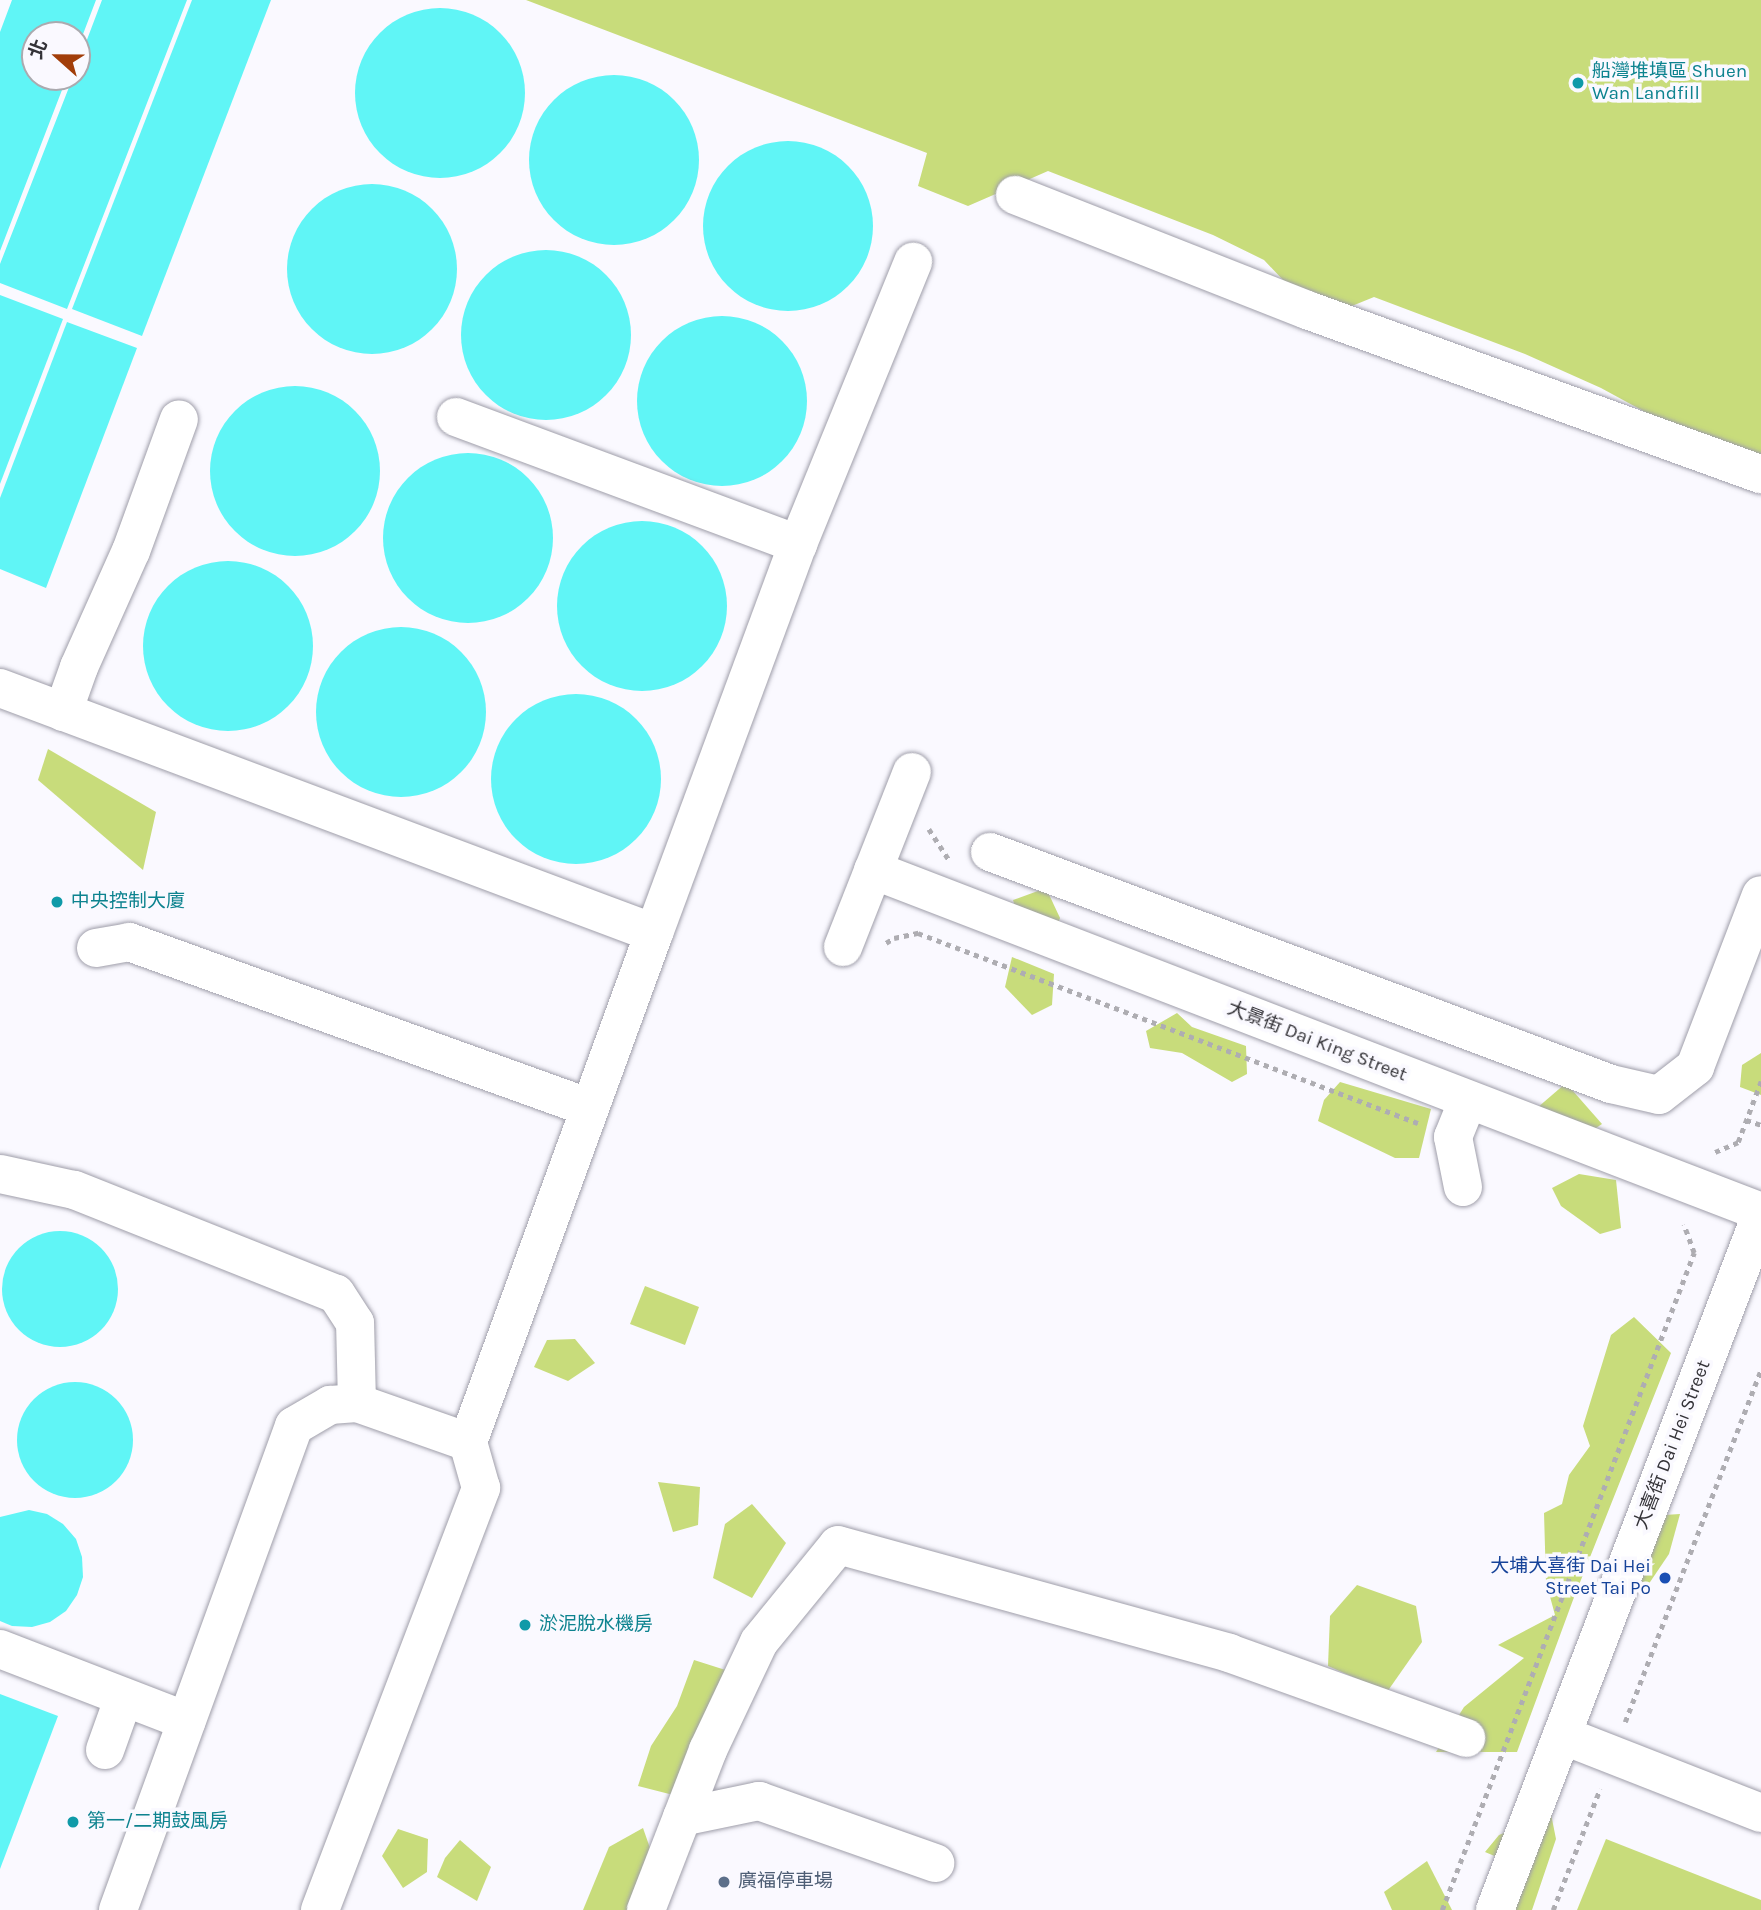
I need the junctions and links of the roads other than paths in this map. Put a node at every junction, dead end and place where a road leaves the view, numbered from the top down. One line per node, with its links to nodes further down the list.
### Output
1 (1015, 195): 5 (street)
2 (913, 262): 6 (street)
3 (456, 417): 6 (street)
4 (179, 419): 8 (street)
5 (1761, 474)
6 (799, 544): 13 (street)
7 (0, 688): 8 (street)
8 (63, 712): 13 (street)
9 (912, 772): 11 (street)
10 (990, 852): 12 (street)
11 (873, 870): 14 (street); 16 (street, 大景街 Dai King Street)
12 (1761, 895)
13 (654, 933): 17 (street)
14 (843, 947)
15 (96, 948): 17 (street)
16 (1468, 1100): 19 (street); 20 (street, 大景街 Dai King Street)
17 (590, 1108): 22 (street)
18 (0, 1174): 21 (street)
19 (1463, 1186)
20 (1761, 1213): 26 (street, 大喜街 Dai Hei Street)
21 (357, 1403): 22 (street); 25 (street)
22 (468, 1442): 33 (street)
23 (0, 1649): 24 (street)
24 (124, 1697): 25 (street); 28 (street)
25 (187, 1721): 32 (street)
26 (1562, 1735): 29 (street); 35 (street, 大喜街 Dai Hei Street)
27 (1466, 1738): 30 (street)
28 (105, 1750)
29 (1761, 1813)
30 (682, 1817): 31 (street); 34 (street)
31 (935, 1863)
32 (118, 1910)
33 (320, 1910)
34 (646, 1910)
35 (1495, 1910)

